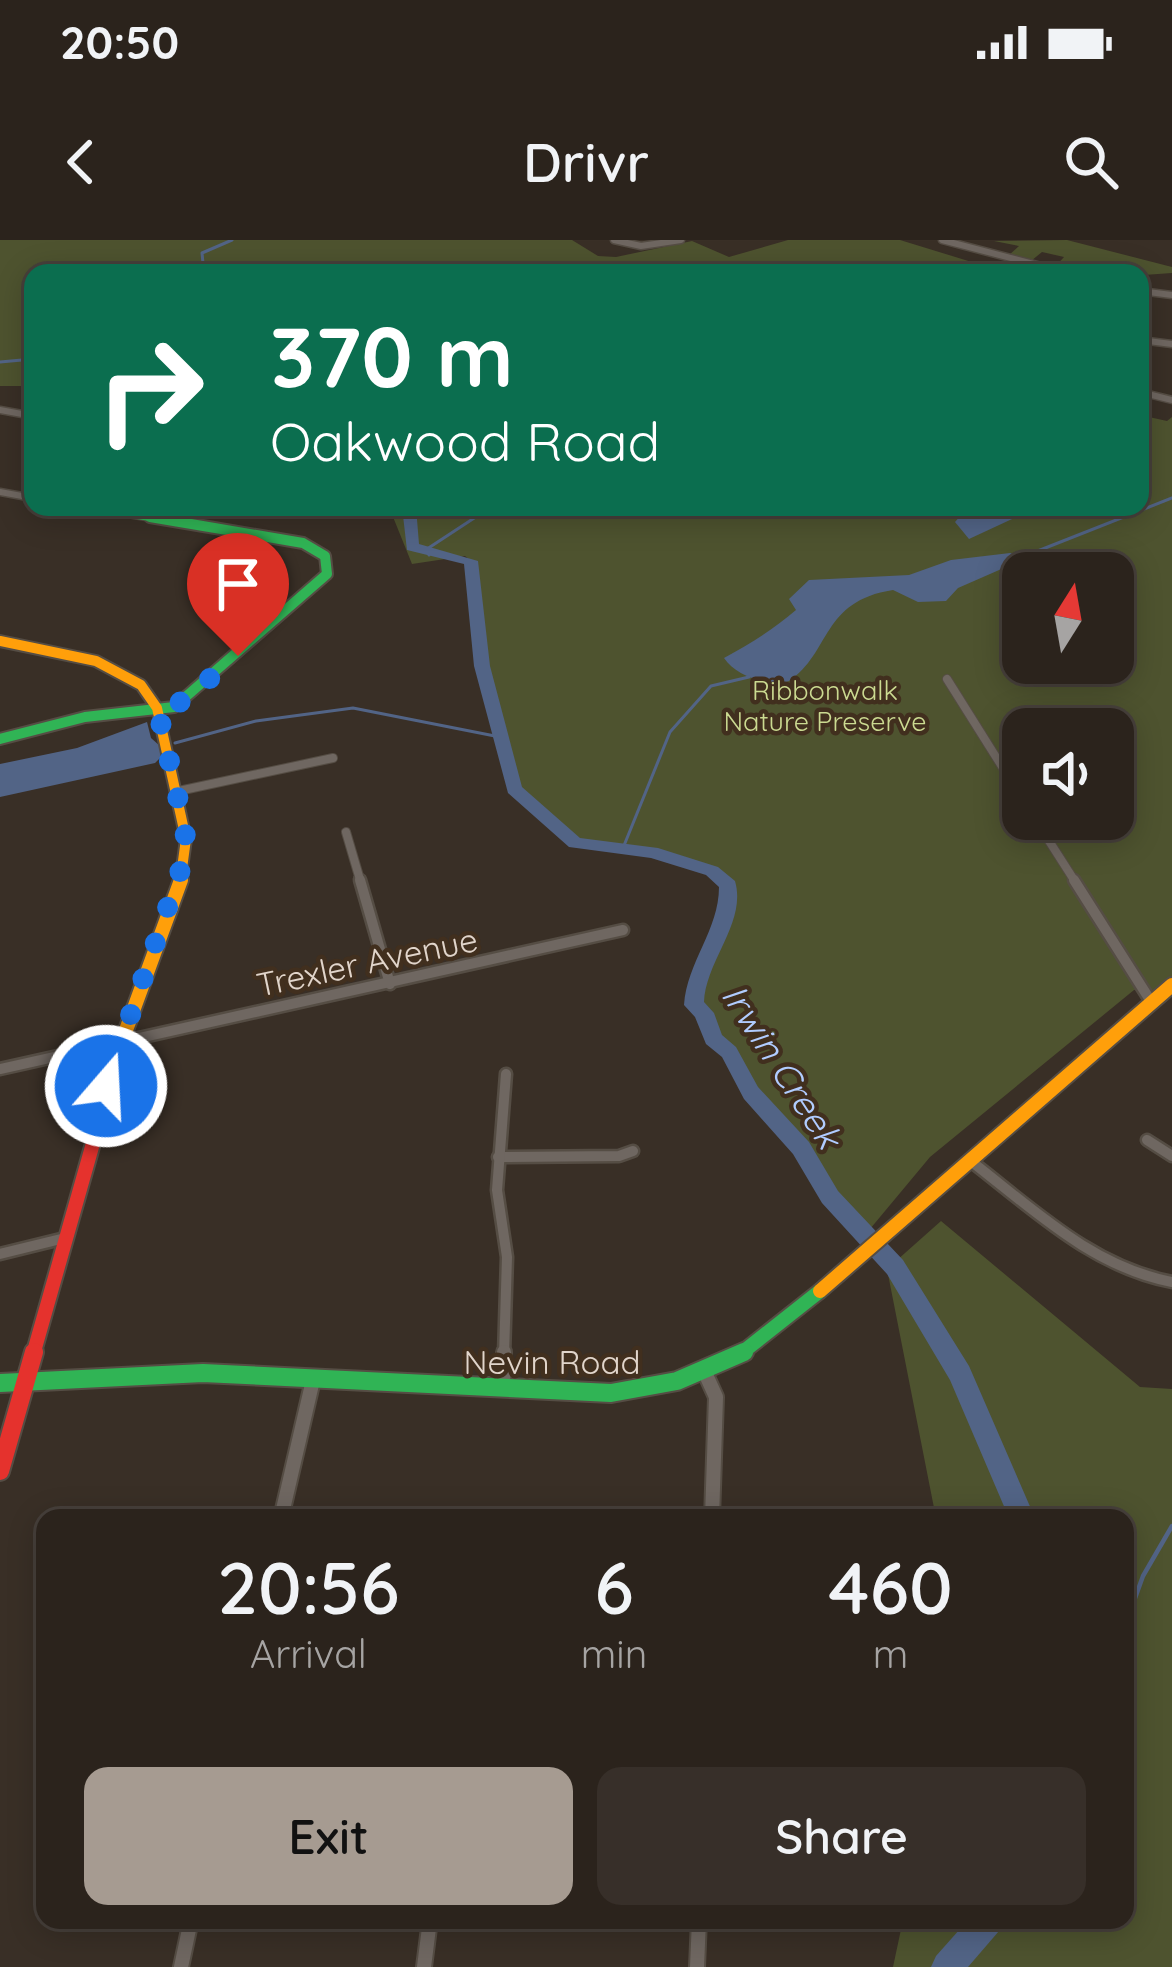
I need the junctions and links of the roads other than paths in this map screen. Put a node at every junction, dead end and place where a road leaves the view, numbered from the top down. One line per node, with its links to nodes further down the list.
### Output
1 (614, 240): 2 (street)
2 (681, 240)
3 (947, 241): 4 (street)
4 (1034, 264)
5 (141, 516): 7 (street)
6 (180, 516): 7 (street)
7 (175, 522): 10 (street)
8 (0, 640): 10 (street)
9 (947, 679): 13 (street)
10 (158, 711): 11 (street); 14 (street)
11 (0, 739)
12 (333, 758): 14 (street)
13 (1002, 767)
14 (173, 792): 21 (street)
15 (346, 832): 18 (street)
16 (1048, 840): 20 (street)
17 (623, 929): 18 (street, Trexler Avenue)
18 (390, 984): 21 (street, Trexler Avenue)
19 (1172, 985): 20 (street, Nevin Road)
20 (1152, 1003): 28 (street, Nevin Road)
21 (120, 1044): 22 (street, Trexler Avenue); 29 (street)
22 (0, 1069)
23 (506, 1074): 27 (street)
24 (1147, 1140): 26 (street)
25 (633, 1151): 27 (street)
26 (1172, 1156)
27 (498, 1157): 36 (street)
28 (971, 1162): 31 (street); 32 (street, Nevin Road)
29 (65, 1238): 30 (street); 33 (street)
30 (0, 1254)
31 (1172, 1282)
32 (706, 1376): 36 (street, Nevin Road); 39 (street)
33 (28, 1379): 34 (street, Nevin Road); 35 (street, Nevin Road); 37 (street)
34 (313, 1380): 36 (street, Nevin Road); 38 (street)
35 (0, 1383)
36 (502, 1391)
37 (0, 1471)
38 (283, 1509)
39 (712, 1509)
40 (189, 1929): 43 (street)
41 (429, 1929): 44 (street)
42 (699, 1929): 45 (street)
43 (181, 1967)
44 (424, 1967)
45 (697, 1967)

